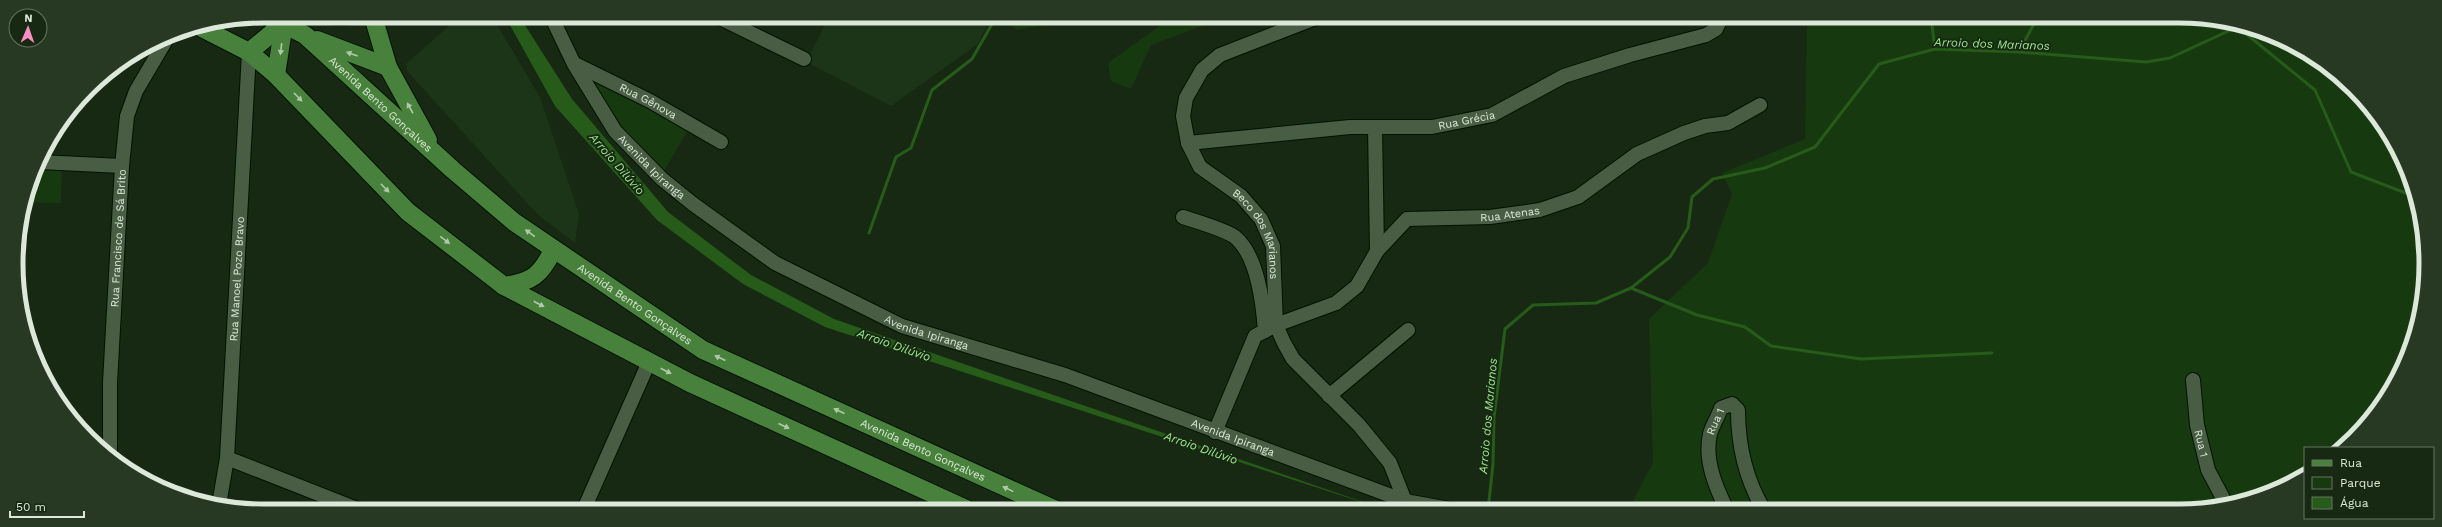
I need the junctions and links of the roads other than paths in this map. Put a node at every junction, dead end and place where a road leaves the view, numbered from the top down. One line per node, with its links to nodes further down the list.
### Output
1 (282, 23): 12 (main road)
2 (285, 23): 16 (main road, one-way to 16)
3 (291, 23): 10 (main road, Avenida Bento Gonçalves)
4 (375, 23): 15 (main road)
5 (554, 23): 14 (street, Avenida Ipiranga)
6 (730, 23): 13 (street)
7 (1303, 23): 20 (street, Beco dos Marianos)
8 (1719, 23): 18 (street, Rua Grécia)
9 (206, 30): 12 (main road)
10 (305, 35): 15 (main road, one-way to 10); 21 (main road, Avenida Bento Gonçalves)
11 (163, 45): 23 (street, Rua Francisco de Sá Brito)
12 (249, 52): 16 (main road); 35 (street, Rua Manoel Pozo Bravo)
13 (804, 59)
14 (574, 64): 19 (street, Rua Gênova); 33 (street, Avenida Ipiranga)
15 (388, 67): 21 (main road, one-way to 15)
16 (276, 75): 27 (main road, one-way to 27)
17 (1760, 105): 26 (street, Rua Atenas)
18 (1375, 127): 20 (street, Rua Grécia); 26 (street)
19 (721, 142)
20 (1188, 143): 28 (street, Beco dos Marianos)
21 (436, 154): 25 (main road, Avenida Bento Gonçalves, one-way to 21)
22 (45, 162): 23 (street)
23 (122, 166): 34 (street, Rua Francisco de Sá Brito)
24 (1183, 217): 28 (street)
25 (554, 250): 27 (main road); 41 (main road, Avenida Bento Gonçalves, one-way to 25)
26 (1377, 251): 28 (street, Rua Atenas)
27 (504, 286): 30 (main road, one-way to 30)
28 (1270, 328): 32 (street, Beco dos Marianos); 33 (street)
29 (1408, 330): 32 (street)
30 (649, 362): 39 (street); 40 (main road, one-way to 40)
31 (2193, 380): 36 (street, Rua 1)
32 (1329, 396): 43 (street, Beco dos Marianos)
33 (1215, 432): 42 (street, Avenida Ipiranga)
34 (110, 448)
35 (228, 458): 37 (street, Rua Manoel Pozo Bravo); 38 (street)
36 (2224, 499)
37 (220, 500)
38 (344, 504)
39 (586, 504)
40 (953, 504)
41 (1043, 504)
42 (1401, 504)
43 (1404, 504)
44 (1724, 504): 45 (street, Rua 1)
45 (1760, 504)

